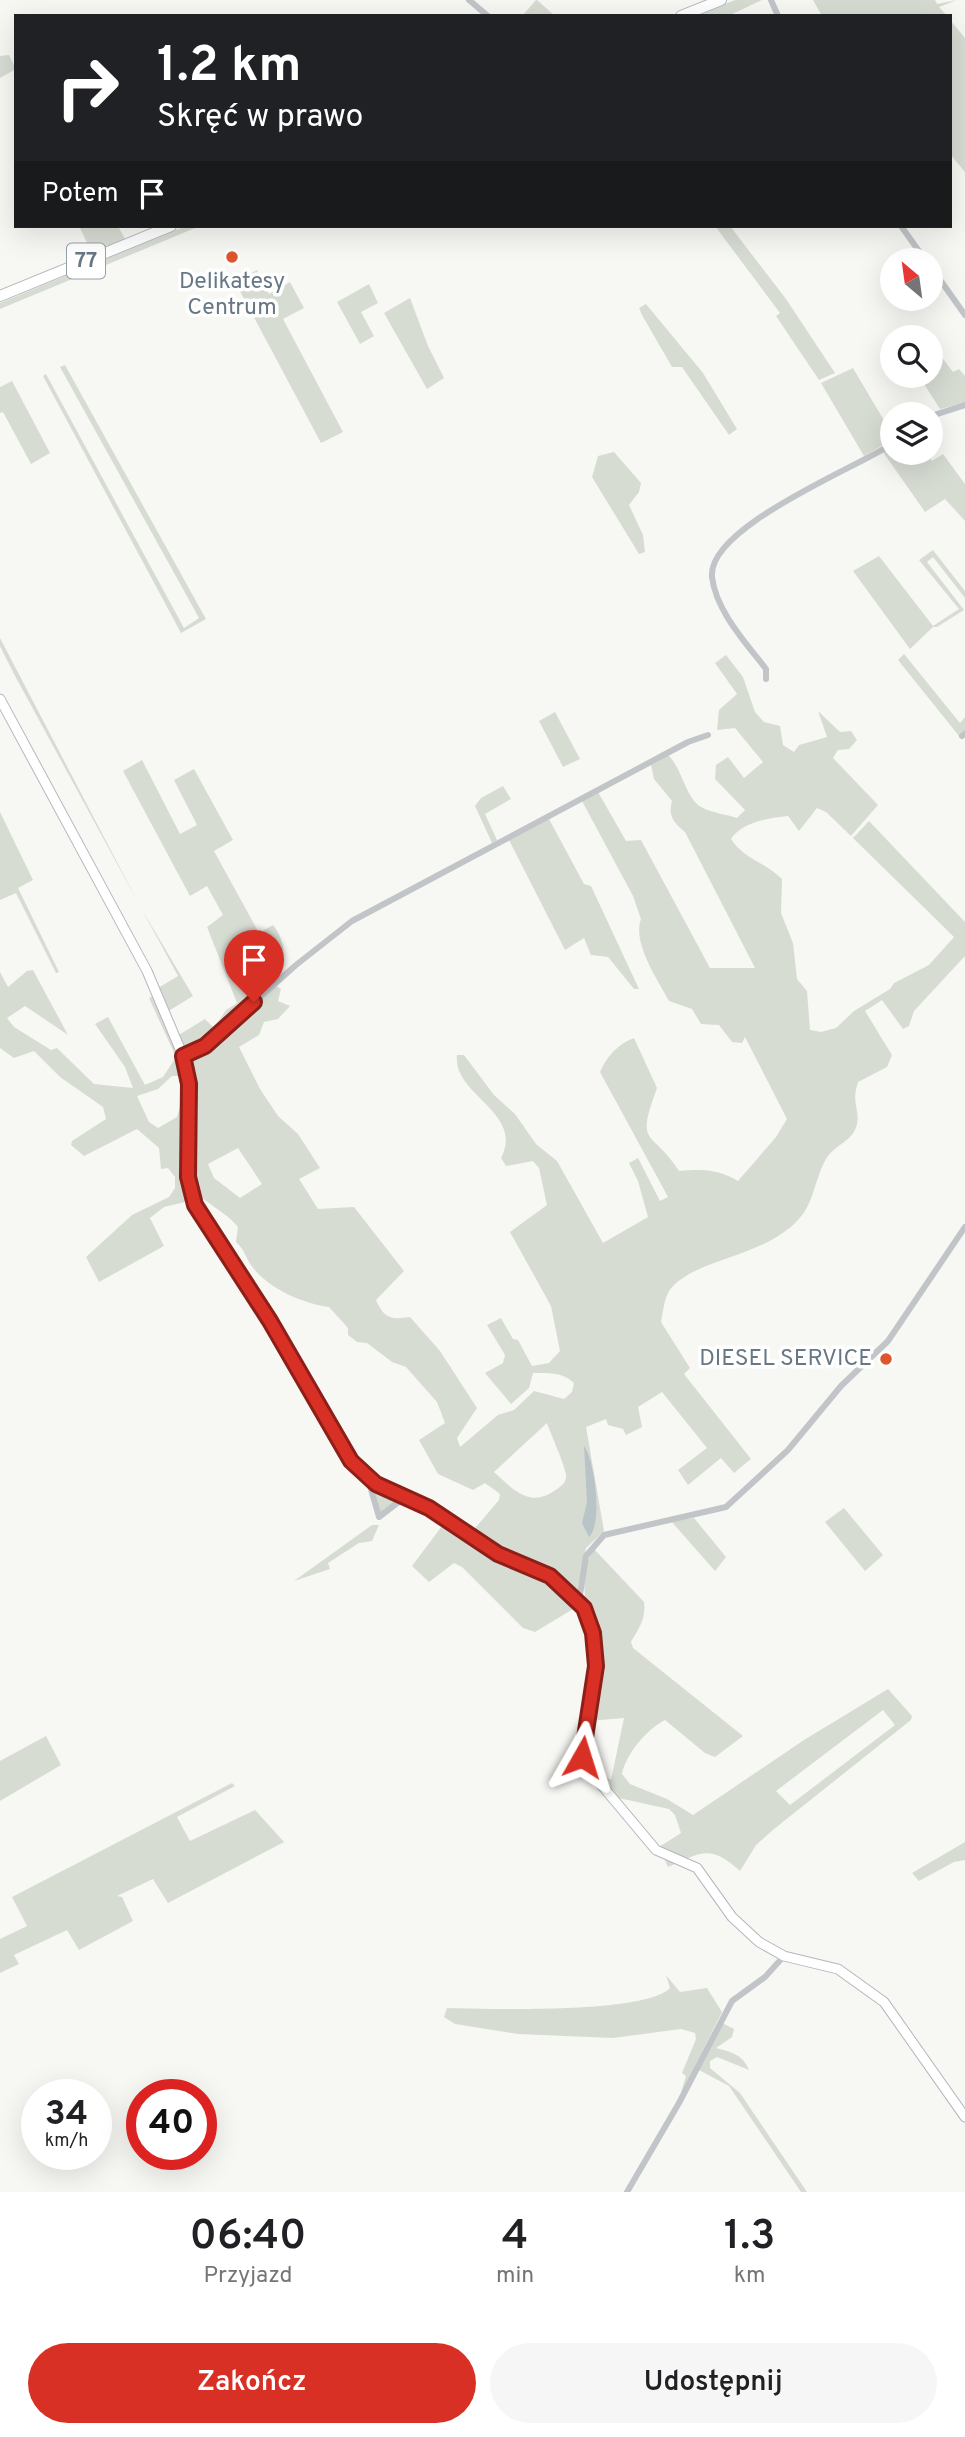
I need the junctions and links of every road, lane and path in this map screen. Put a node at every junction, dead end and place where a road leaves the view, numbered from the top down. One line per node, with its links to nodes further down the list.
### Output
1 (469, 0): 3 (street)
2 (721, 0): 4 (main road)
3 (486, 14)
4 (686, 14)
5 (166, 228): 9 (main road, 77)
6 (902, 228): 7 (street)
7 (917, 248)
8 (943, 284): 10 (street)
9 (0, 296)
10 (965, 315)
11 (965, 405): 12 (street)
12 (943, 412)
13 (880, 451): 14 (street)
14 (766, 679)
15 (0, 699): 17 (street)
16 (708, 735): 17 (street)
17 (183, 1056): 19 (street)
18 (965, 1227): 21 (street)
19 (368, 1479): 20 (street); 20 (street)
20 (405, 1497): 21 (street)
21 (579, 1601): 22 (street)
22 (783, 1956): 23 (street); 24 (street)
23 (965, 2117)
24 (627, 2192)

